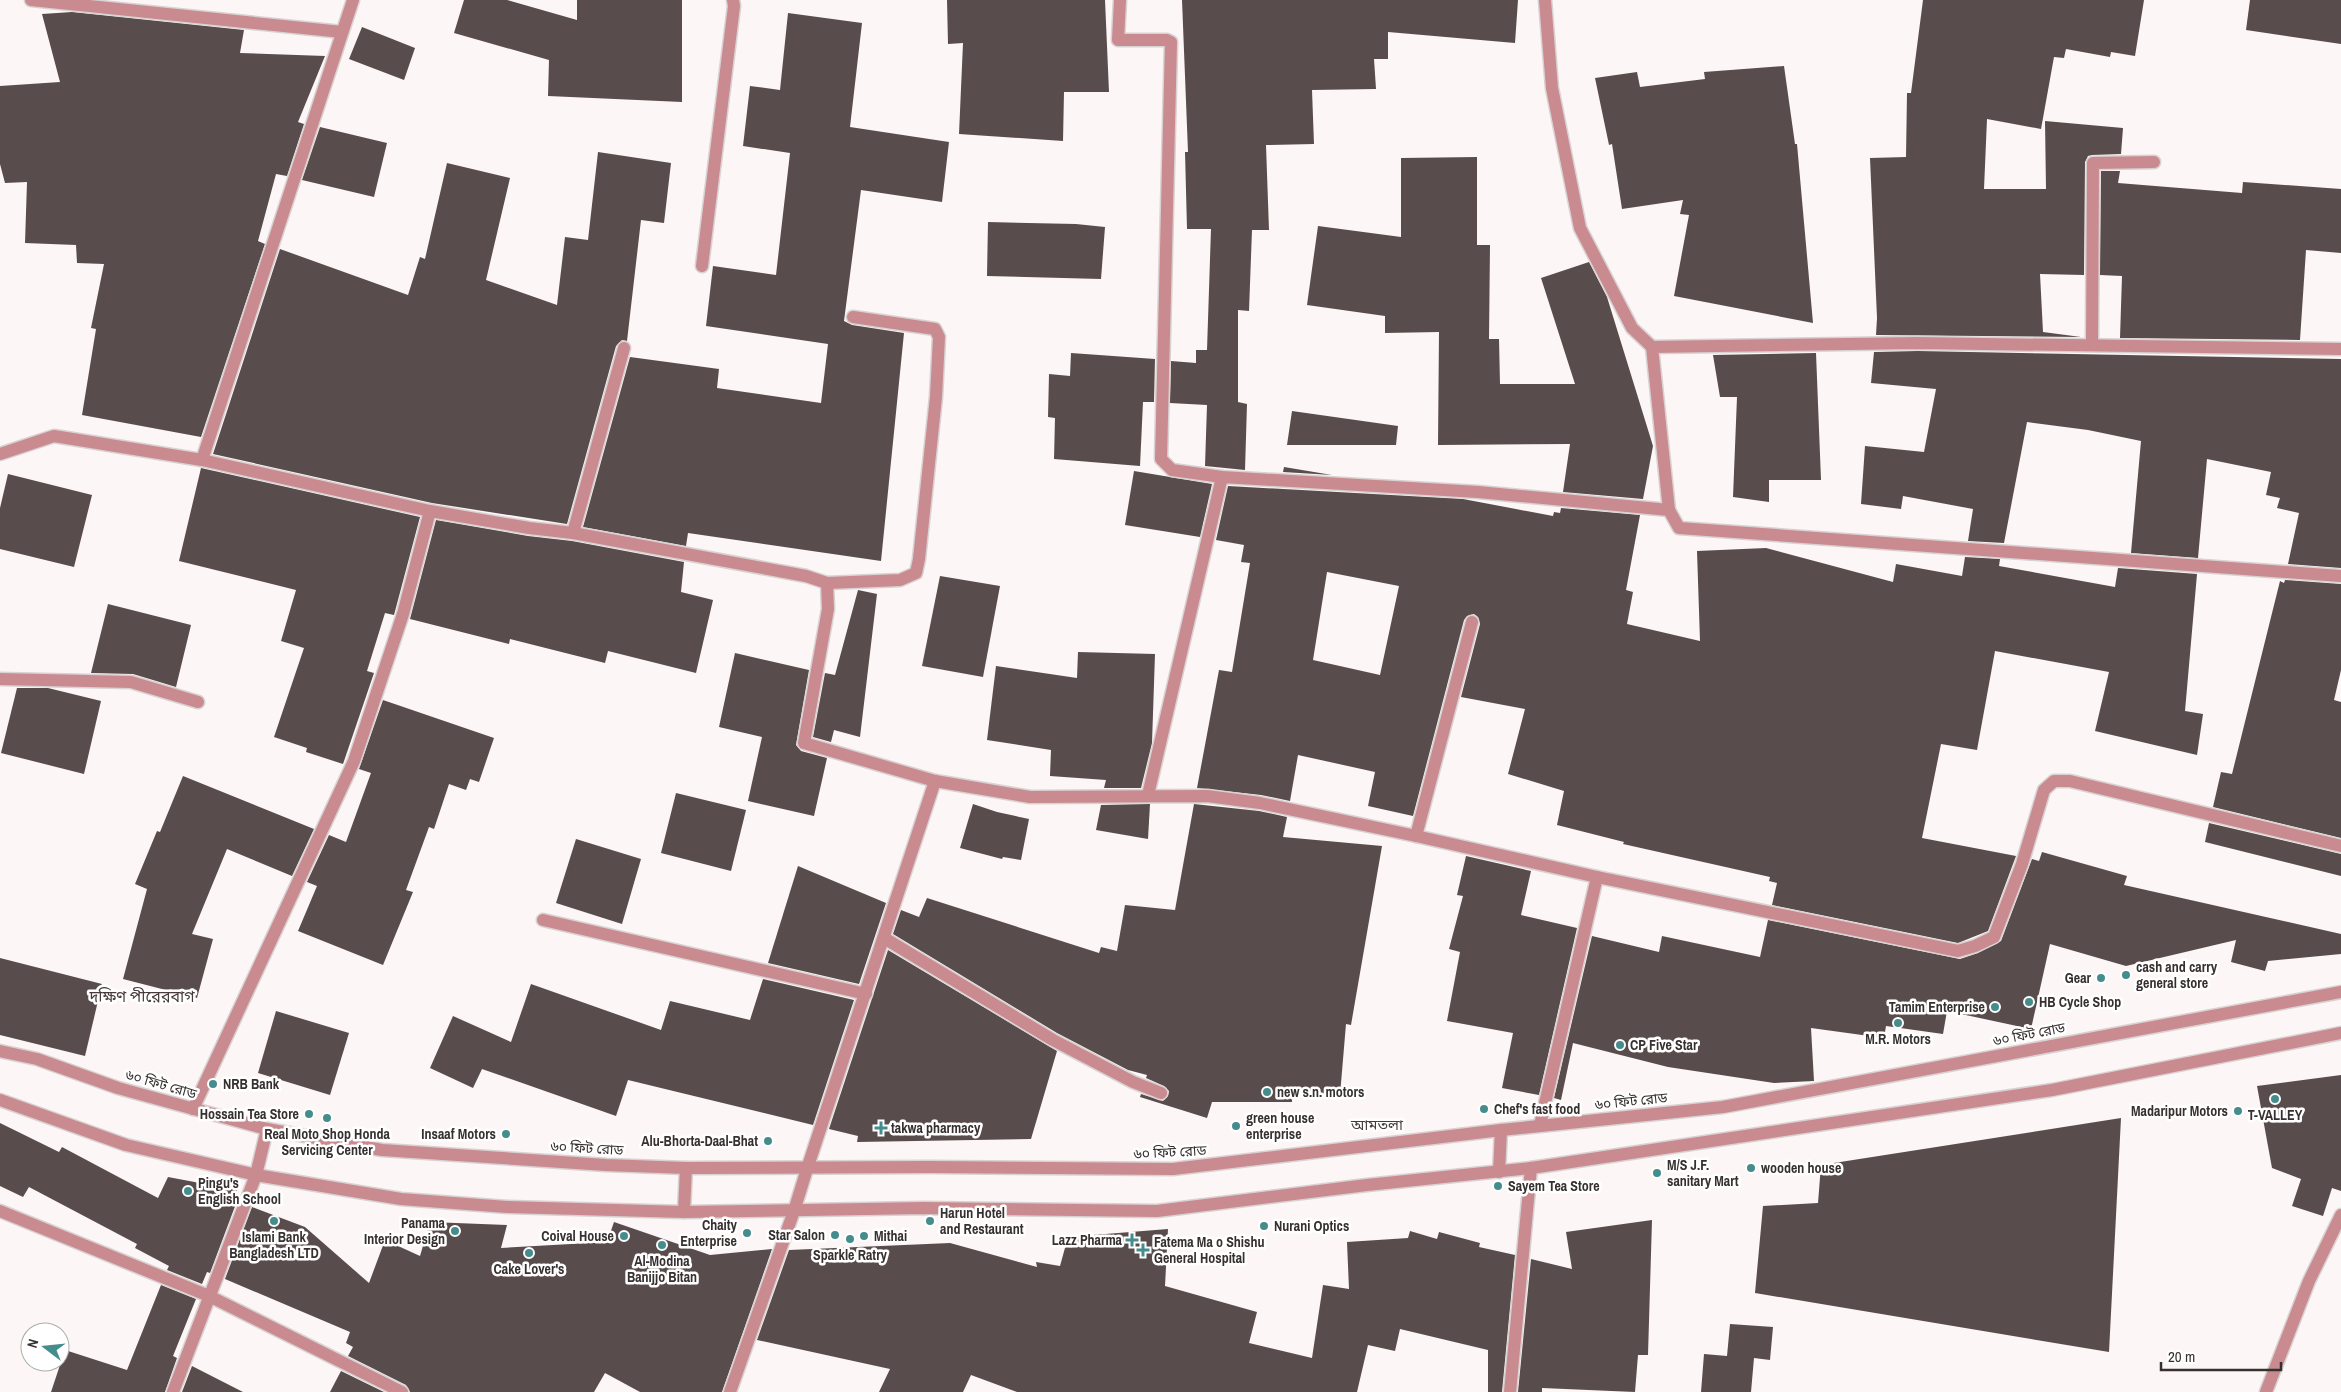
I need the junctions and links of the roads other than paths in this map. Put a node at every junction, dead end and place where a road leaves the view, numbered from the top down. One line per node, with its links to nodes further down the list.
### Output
1 (31, 0): 6 (street)
2 (353, 0): 6 (street)
3 (733, 0): 8 (street)
4 (1120, 0): 16 (street)
5 (1545, 0): 11 (street)
6 (342, 32): 15 (street)
7 (2154, 162): 10 (street)
8 (702, 266)
9 (853, 317): 21 (street)
10 (2092, 344): 11 (street); 13 (street)
11 (1652, 347): 17 (street)
12 (624, 348): 19 (street)
13 (2341, 349)
14 (0, 454): 15 (street)
15 (202, 460): 18 (street)
16 (1222, 477): 17 (street); 26 (street)
17 (1669, 510): 20 (street)
18 (430, 511): 19 (street); 38 (street)
19 (573, 533): 21 (street)
20 (2341, 576)
21 (828, 583): 25 (street)
22 (1472, 622): 27 (street)
23 (0, 679): 24 (street)
24 (198, 702)
25 (935, 782): 26 (street); 31 (street)
26 (1148, 795): 27 (street)
27 (1416, 836): 29 (street)
28 (2341, 846): 29 (street)
29 (1596, 877): 39 (street)
30 (543, 920): 33 (street)
31 (884, 938): 33 (street); 36 (street)
32 (2341, 992): 39 (street, ৬০ ফিট রোড)
33 (866, 994): 44 (street)
34 (2341, 1033): 43 (street)
35 (0, 1050): 38 (street, ৬০ ফিট রোড)
36 (1161, 1093)
37 (0, 1100): 46 (street)
38 (193, 1109): 40 (street, ৬০ ফিট রোড)
39 (1540, 1126): 41 (street, ৬০ ফিট রোড)
40 (267, 1129): 42 (street, ৬০ ফিট রোড); 46 (street)
41 (1502, 1130): 44 (street, ৬০ ফিট রোড); 45 (street)
42 (686, 1168): 44 (street, ৬০ ফিট রোড); 49 (street)
43 (1531, 1168): 45 (street); 55 (street)
44 (807, 1169): 48 (street)
45 (1499, 1172): 48 (street)
46 (256, 1175): 49 (street); 51 (street)
47 (0, 1211): 51 (street)
48 (794, 1211): 49 (street); 54 (street)
49 (684, 1212)
50 (2341, 1215): 56 (street)
51 (209, 1296): 52 (street); 53 (street)
52 (173, 1392)
53 (402, 1392)
54 (730, 1392)
55 (1510, 1392)
56 (2266, 1392)

